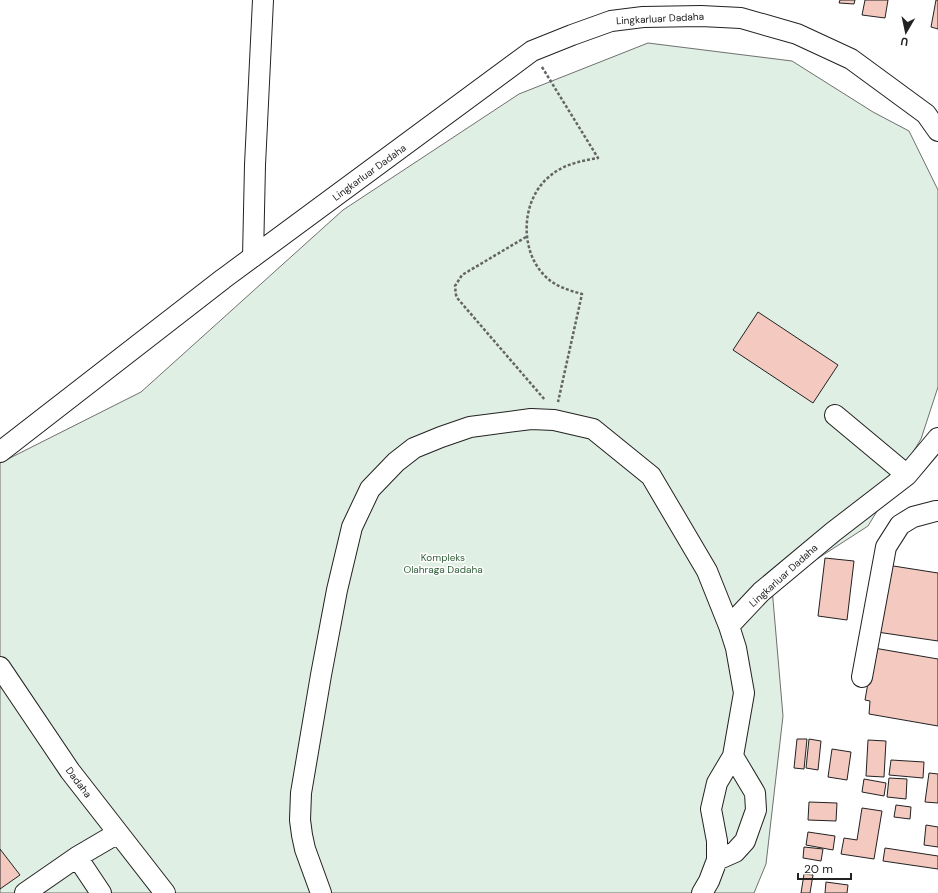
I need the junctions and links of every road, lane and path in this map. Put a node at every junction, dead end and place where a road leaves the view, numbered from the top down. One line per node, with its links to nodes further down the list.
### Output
1 (263, 0): 5 (street)
2 (532, 51): 3 (street, Lingkarluar Dadaha); 4 (path); 5 (street, Lingkarluar Dadaha)
3 (938, 131)
4 (526, 237): 7 (path); 7 (path)
5 (253, 258): 9 (street, Lingkarluar Dadaha)
6 (835, 415): 10 (street)
7 (555, 416): 12 (street); 22 (street)
8 (938, 438): 10 (street, Lingkarluar Dadaha)
9 (0, 452)
10 (907, 475): 12 (street, Lingkarluar Dadaha)
11 (938, 511): 14 (street)
12 (729, 626): 15 (street)
13 (0, 667): 16 (street, Dadaha)
14 (862, 677)
15 (733, 756): 18 (street); 18 (street)
16 (118, 833): 17 (street); 21 (street, Dadaha)
17 (77, 858): 19 (street); 20 (street)
18 (717, 860): 23 (street)
19 (25, 893)
20 (101, 893)
21 (165, 893)
22 (321, 893)
23 (702, 893)

